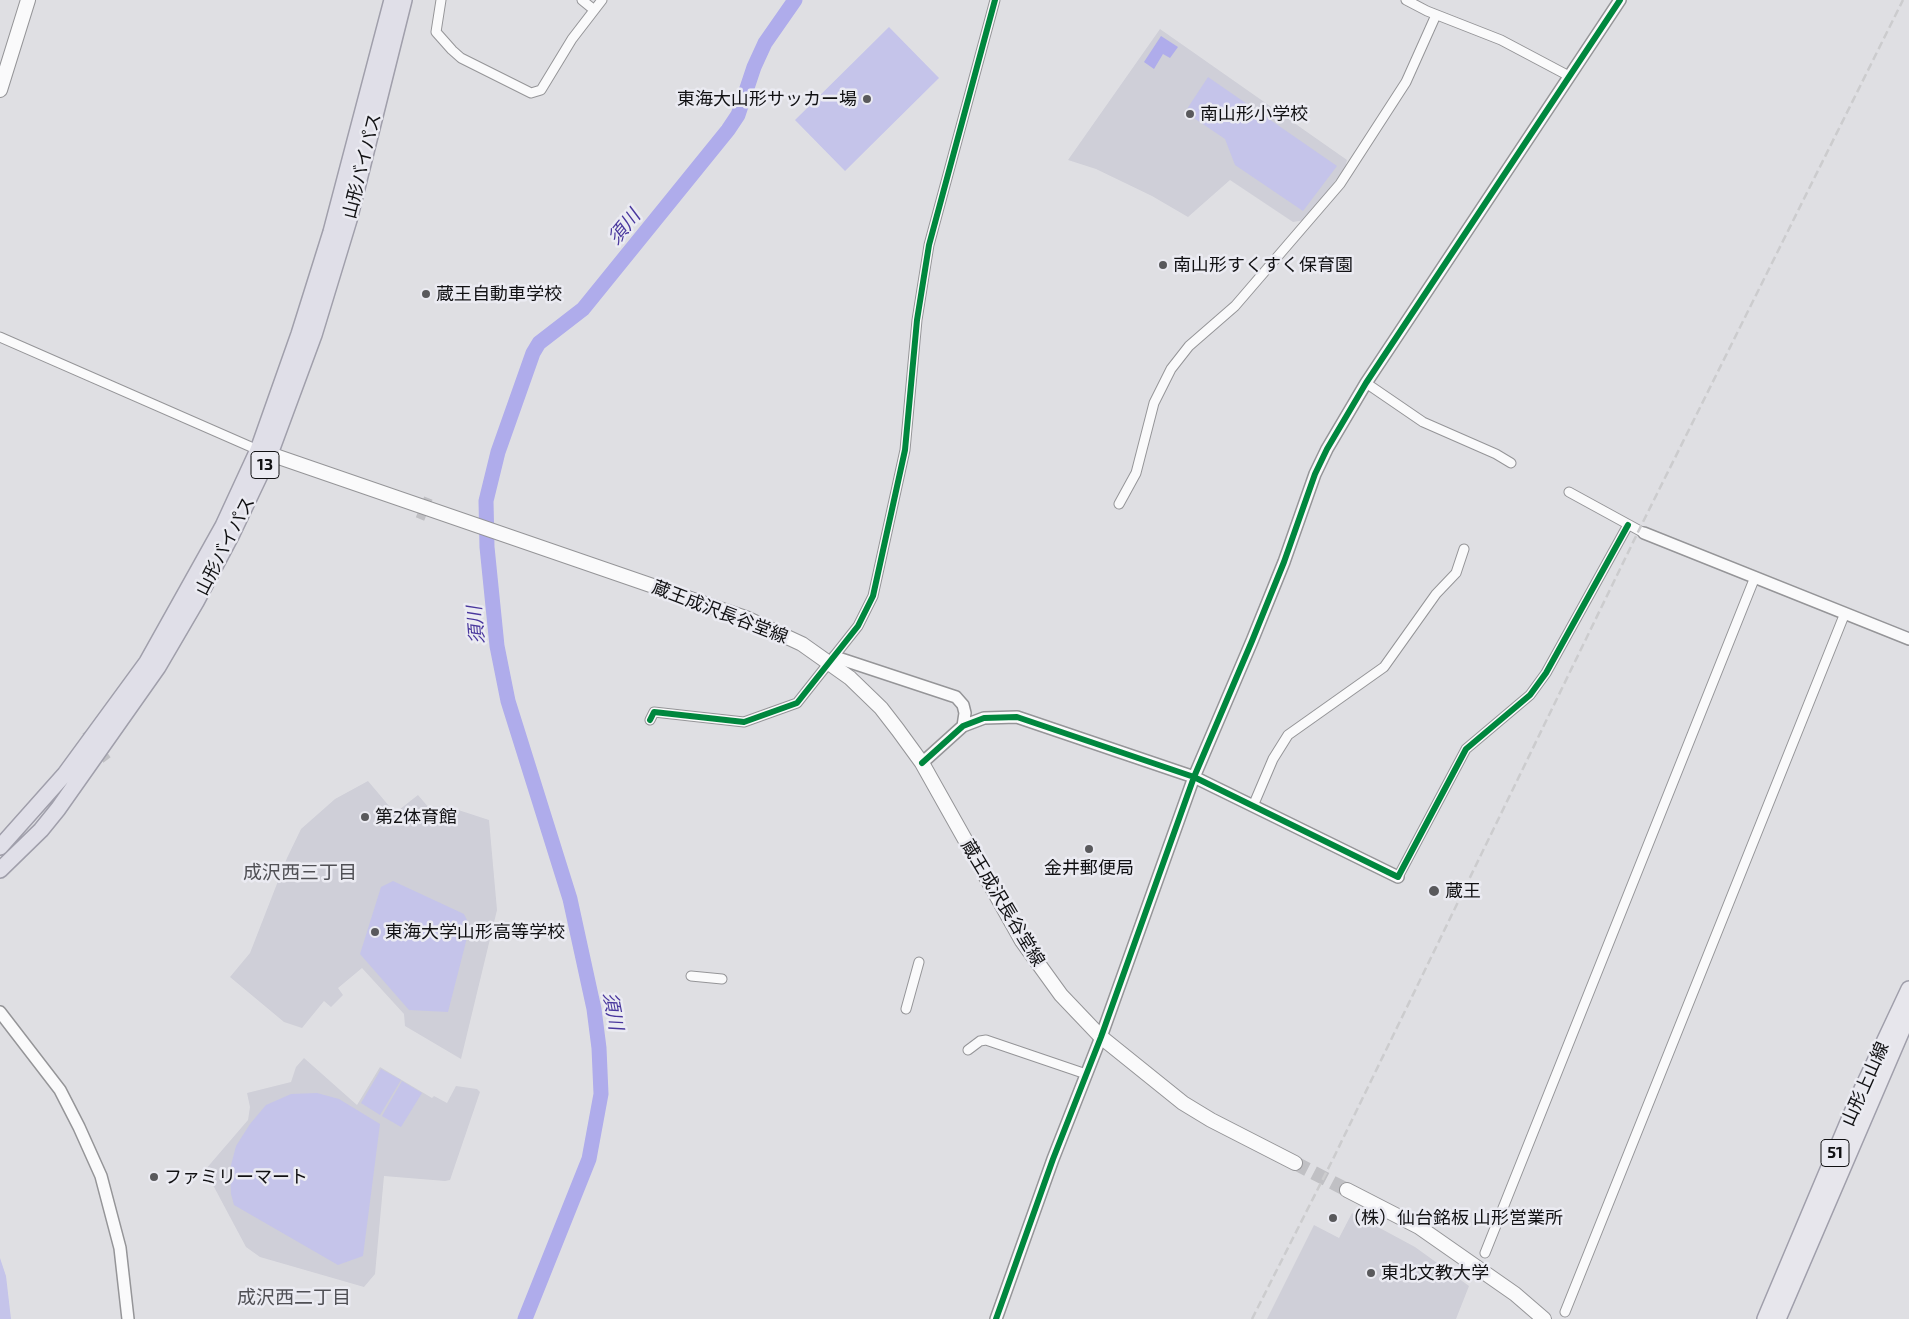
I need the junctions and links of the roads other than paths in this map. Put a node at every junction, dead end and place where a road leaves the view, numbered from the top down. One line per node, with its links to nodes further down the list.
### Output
1 (28, 0): 13 (main road)
2 (392, 0): 16 (highway, 山形バイパス / 13)
3 (404, 0): 16 (highway, 山形バイパス / 13)
4 (441, 0): 10 (street)
5 (582, 0): 10 (street)
6 (602, 0): 10 (street)
7 (995, 0): 26 (street)
8 (1406, 0): 11 (street)
9 (1620, 0): 12 (street)
10 (593, 9)
11 (1436, 14): 12 (street); 19 (street)
12 (1569, 76): 15 (street)
13 (0, 90)
14 (0, 338): 16 (street)
15 (1366, 383): 17 (street); 30 (street)
16 (264, 452): 26 (main road, 蔵王成沢長谷堂線); 32 (highway, 山形バイパス / 13); 33 (highway, 山形バイパス / 13)
17 (1511, 463)
18 (1569, 492): 20 (street)
19 (1119, 504)
20 (1628, 524): 21 (street); 34 (street)
21 (1644, 533): 23 (street)
22 (1464, 549): 31 (street)
23 (1755, 577): 24 (street); 47 (street)
24 (1845, 613): 25 (street); 48 (street)
25 (1909, 639)
26 (832, 660): 27 (street); 28 (street); 29 (main road, 蔵王成沢長谷堂線)
27 (650, 720)
28 (963, 726): 29 (street); 30 (street)
29 (922, 764): 42 (main road, 蔵王成沢長谷堂線)
30 (1194, 777): 31 (street); 42 (street)
31 (1253, 806): 34 (street)
32 (0, 847)
33 (0, 870)
34 (1398, 876)
35 (919, 962): 39 (street)
36 (691, 976): 37 (street)
37 (722, 979)
38 (1909, 989): 52 (main road, 山形上山線 / 51)
39 (906, 1009)
40 (0, 1012): 49 (street)
41 (1909, 1014): 53 (main road, 山形上山線 / 51)
42 (1101, 1038): 44 (street); 45 (main road, 蔵王成沢長谷堂線)
43 (968, 1050): 44 (street)
44 (1086, 1074): 50 (street)
45 (1295, 1163)
46 (1347, 1190): 51 (main road)
47 (1485, 1252)
48 (1565, 1312)
49 (128, 1319)
50 (996, 1319)
51 (1544, 1319)
52 (1764, 1319)
53 (1778, 1319)

